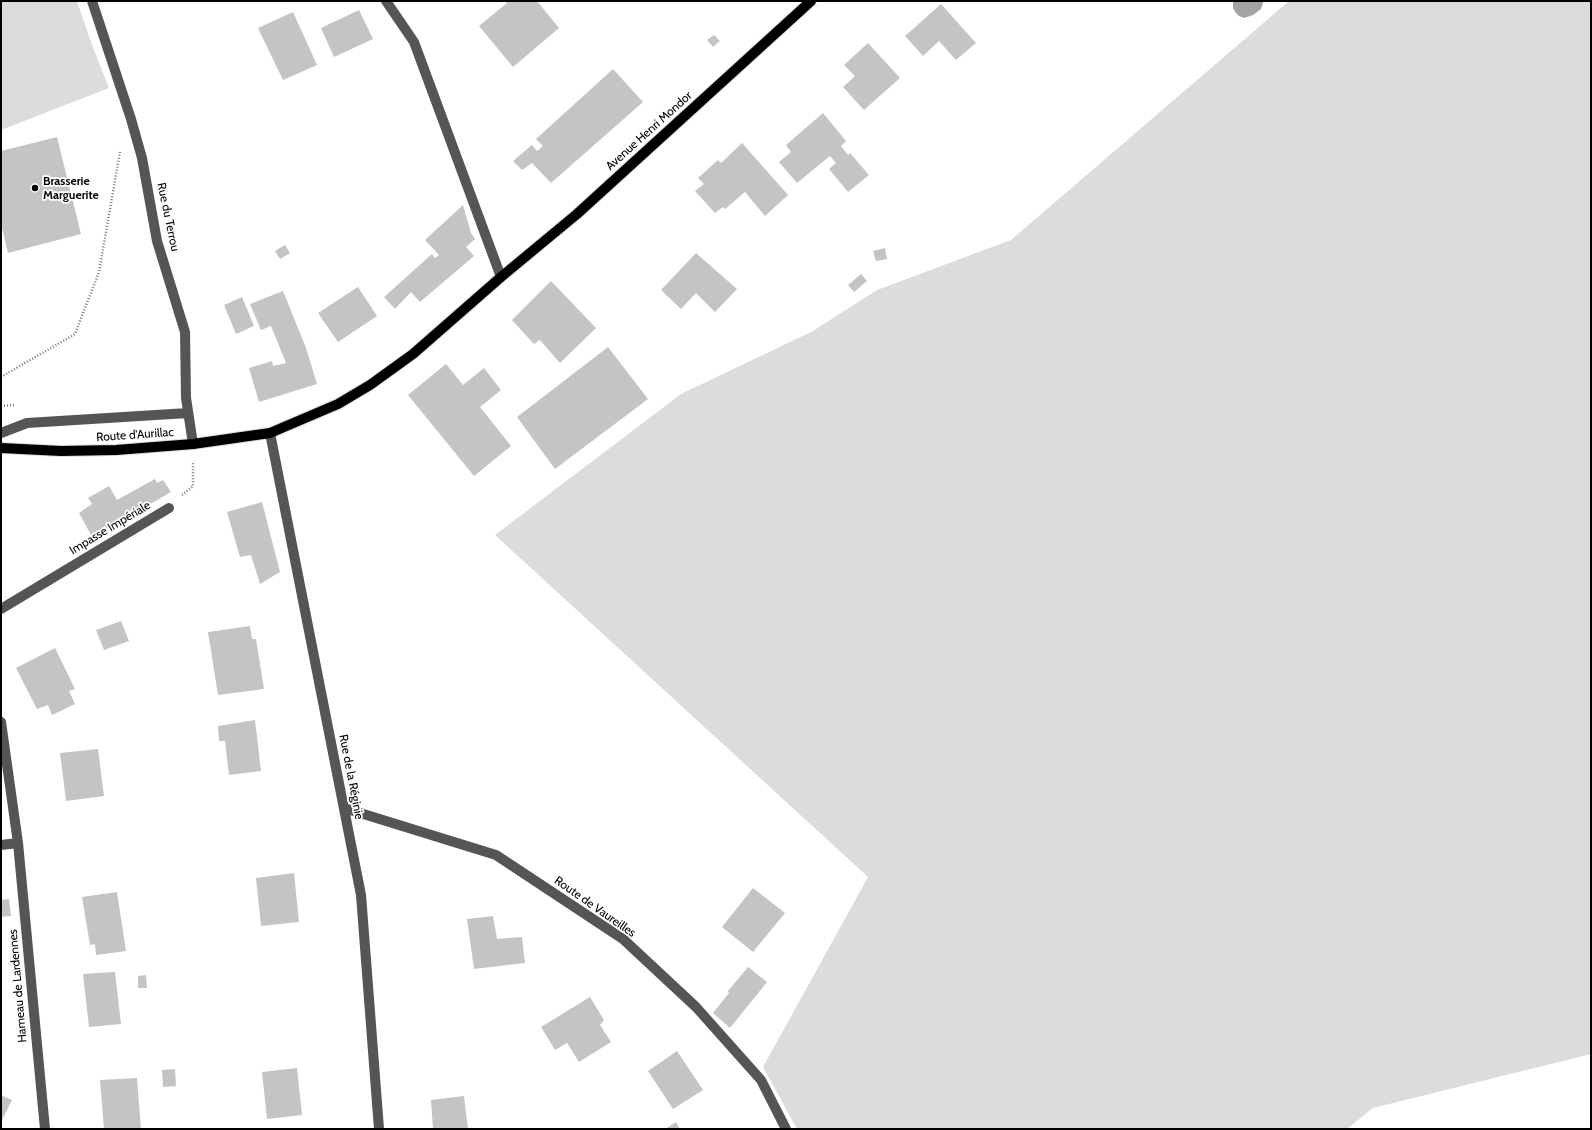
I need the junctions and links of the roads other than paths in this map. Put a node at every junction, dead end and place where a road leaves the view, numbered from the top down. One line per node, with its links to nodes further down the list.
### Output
1 (92, 1): 5 (street, Rue du Terrou)
2 (386, 1): 4 (street)
3 (811, 1): 4 (main road, Avenue Henri Mondor)
4 (501, 276): 7 (main road, Avenue Henri Mondor)
5 (188, 412): 6 (street); 8 (street, Rue du Terrou)
6 (1, 433)
7 (270, 433): 8 (main road, Route d'Aurillac); 13 (street, Rue de la Réginie)
8 (193, 444): 9 (main road, Route d'Aurillac)
9 (1, 448)
10 (169, 508): 11 (street, Impasse Impériale)
11 (1, 609)
12 (1, 722): 14 (street, Hameau de Lardennes)
13 (344, 808): 17 (street, Rue de la Réginie); 18 (street, Route de Vaureilles)
14 (18, 843): 15 (street); 16 (street, Hameau de Lardennes)
15 (1, 845)
16 (45, 1129)
17 (379, 1129)
18 (786, 1129)

